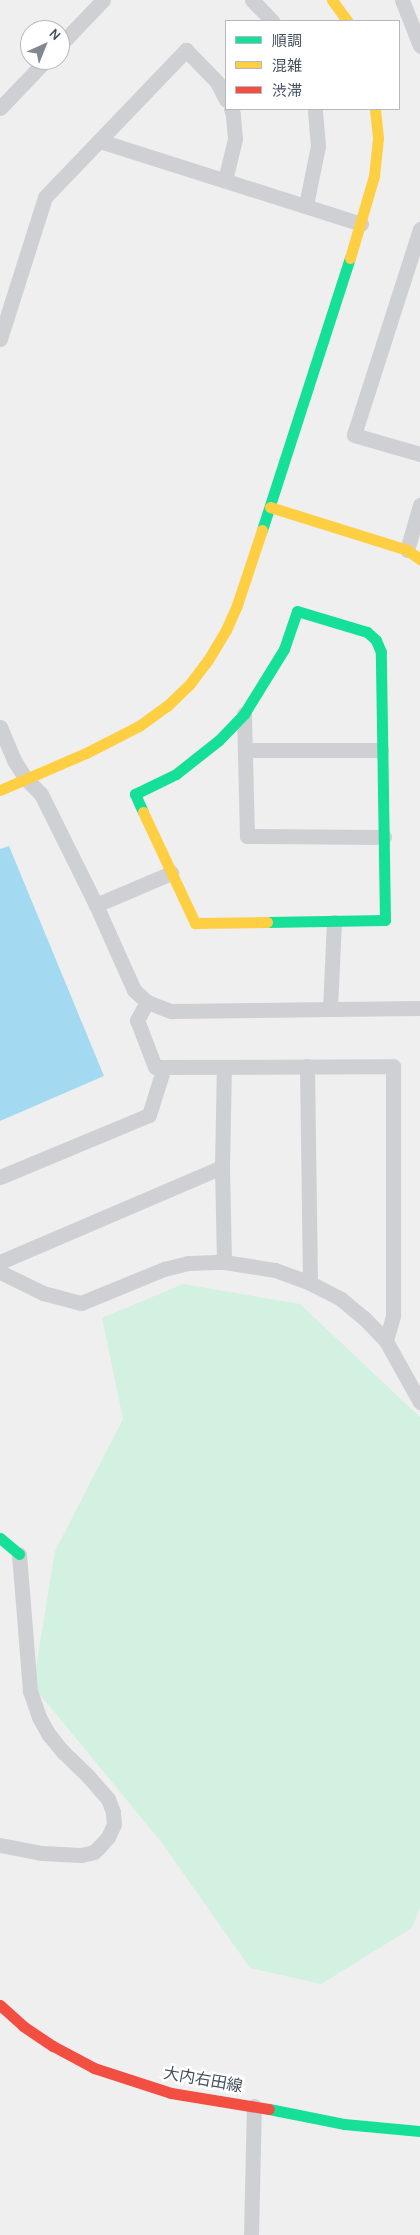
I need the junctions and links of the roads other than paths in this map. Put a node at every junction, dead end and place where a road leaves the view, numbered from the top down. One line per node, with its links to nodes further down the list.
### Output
1 (103, 0): 7 (street)
2 (252, 0): 5 (street)
3 (332, 0): 6 (street)
4 (402, 0): 8 (street)
5 (271, 20)
6 (346, 20)
7 (70, 35)
8 (420, 46)
9 (36, 70): 11 (street)
10 (225, 98): 15 (street)
11 (0, 108)
12 (231, 110): 16 (street)
13 (315, 110): 17 (street)
14 (375, 110): 18 (street)
15 (100, 141): 16 (street); 20 (street)
16 (225, 180): 17 (street)
17 (306, 205): 18 (street)
18 (361, 224): 23 (street)
19 (420, 229): 21 (street)
20 (0, 339)
21 (420, 454)
22 (420, 505): 24 (street)
23 (270, 507): 24 (street); 30 (street)
24 (407, 550): 25 (street)
25 (420, 559)
26 (244, 714): 28 (street); 29 (street); 33 (street)
27 (0, 726): 30 (street)
28 (245, 750): 29 (street); 32 (street)
29 (381, 750): 32 (street)
30 (26, 779): 31 (street); 34 (street)
31 (0, 790)
32 (384, 838): 35 (street)
33 (171, 873): 34 (street); 35 (street)
34 (96, 905): 36 (street)
35 (334, 922): 38 (street)
36 (146, 1002): 38 (street); 40 (street)
37 (420, 1008): 38 (street)
38 (330, 1009)
39 (307, 1066): 41 (street); 47 (street); 48 (street)
40 (164, 1067): 41 (street); 43 (street)
41 (224, 1067): 42 (street)
42 (222, 1166): 44 (street); 45 (street)
43 (0, 1177)
44 (0, 1262)
45 (224, 1262): 46 (street); 47 (street)
46 (0, 1272)
47 (310, 1283): 48 (street)
48 (386, 1342): 49 (street)
49 (420, 1402)
50 (0, 1538): 51 (street)
51 (19, 1554): 52 (street)
52 (0, 1845)
53 (0, 2005): 54 (street, 大内右田線)
54 (254, 2106): 55 (street, 大内右田線); 56 (street)
55 (420, 2131)
56 (250, 2235)

